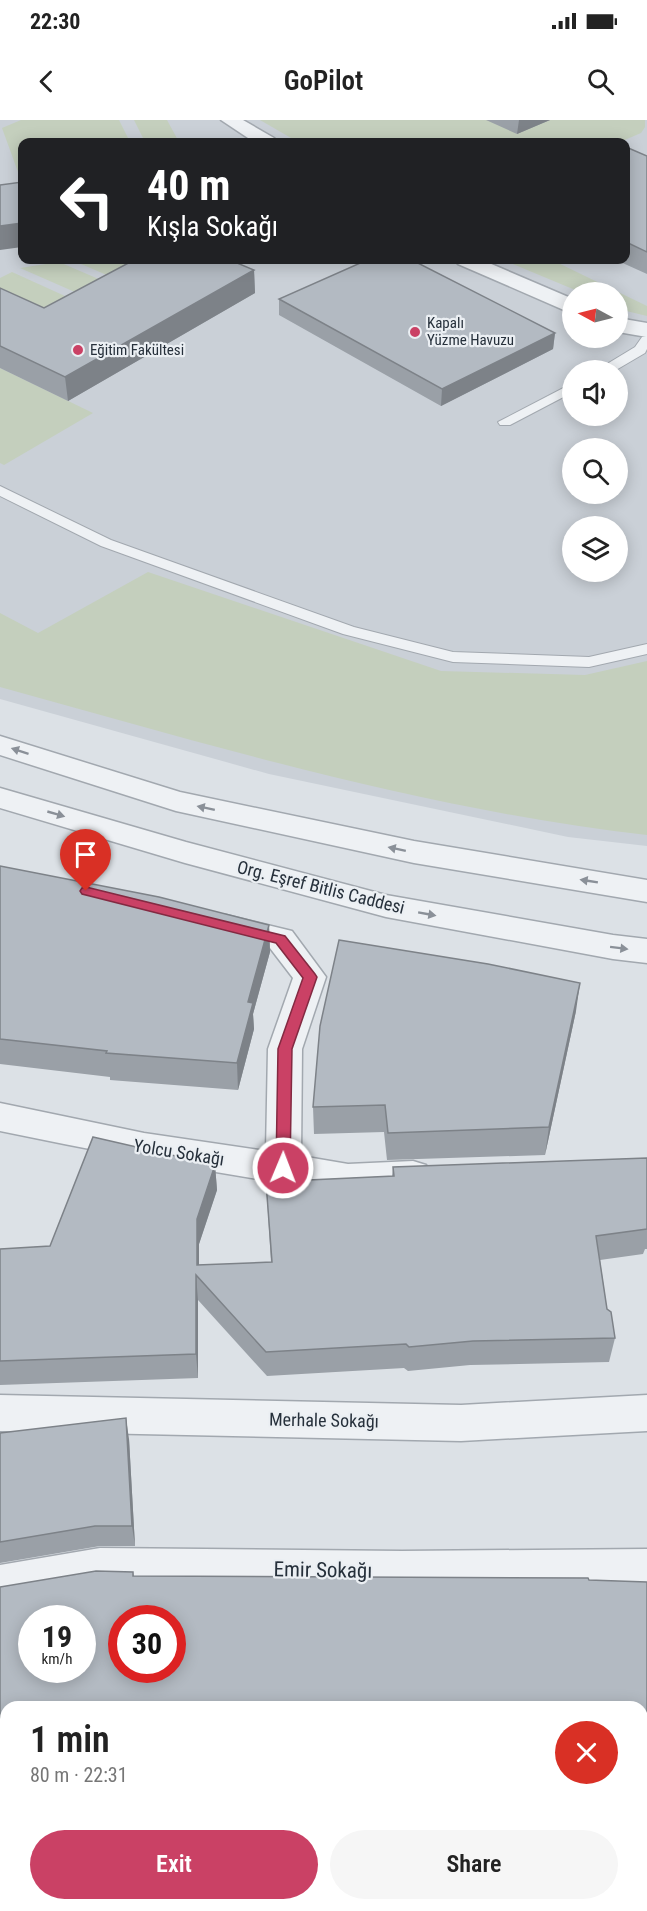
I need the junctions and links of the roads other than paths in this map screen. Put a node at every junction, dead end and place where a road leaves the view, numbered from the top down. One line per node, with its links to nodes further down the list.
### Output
1 (230, 120): 2 (street)
2 (260, 138)
3 (474, 264): 4 (street)
4 (562, 302)
5 (628, 327): 6 (street)
6 (647, 330)
7 (647, 340): 8 (lane)
8 (624, 360)
9 (562, 393): 10 (lane)
10 (505, 422)
11 (0, 490): 12 (lane)
12 (647, 649)
13 (0, 745): 15 (street, one-way to 13)
14 (0, 798): 17 (street, Org. Eşref Bitlis Caddesi, one-way to 17)
15 (647, 891)
16 (202, 920): 19 (street)
17 (647, 951)
18 (0, 1117): 19 (street, Yolcu Sokağı)
19 (283, 1168): 20 (street, Yolcu Sokağı)
20 (444, 1174)
21 (0, 1413): 22 (street, Merhale Sokağı)
22 (647, 1413)
23 (647, 1569): 24 (street, Emir Sokağı)
24 (0, 1585)

